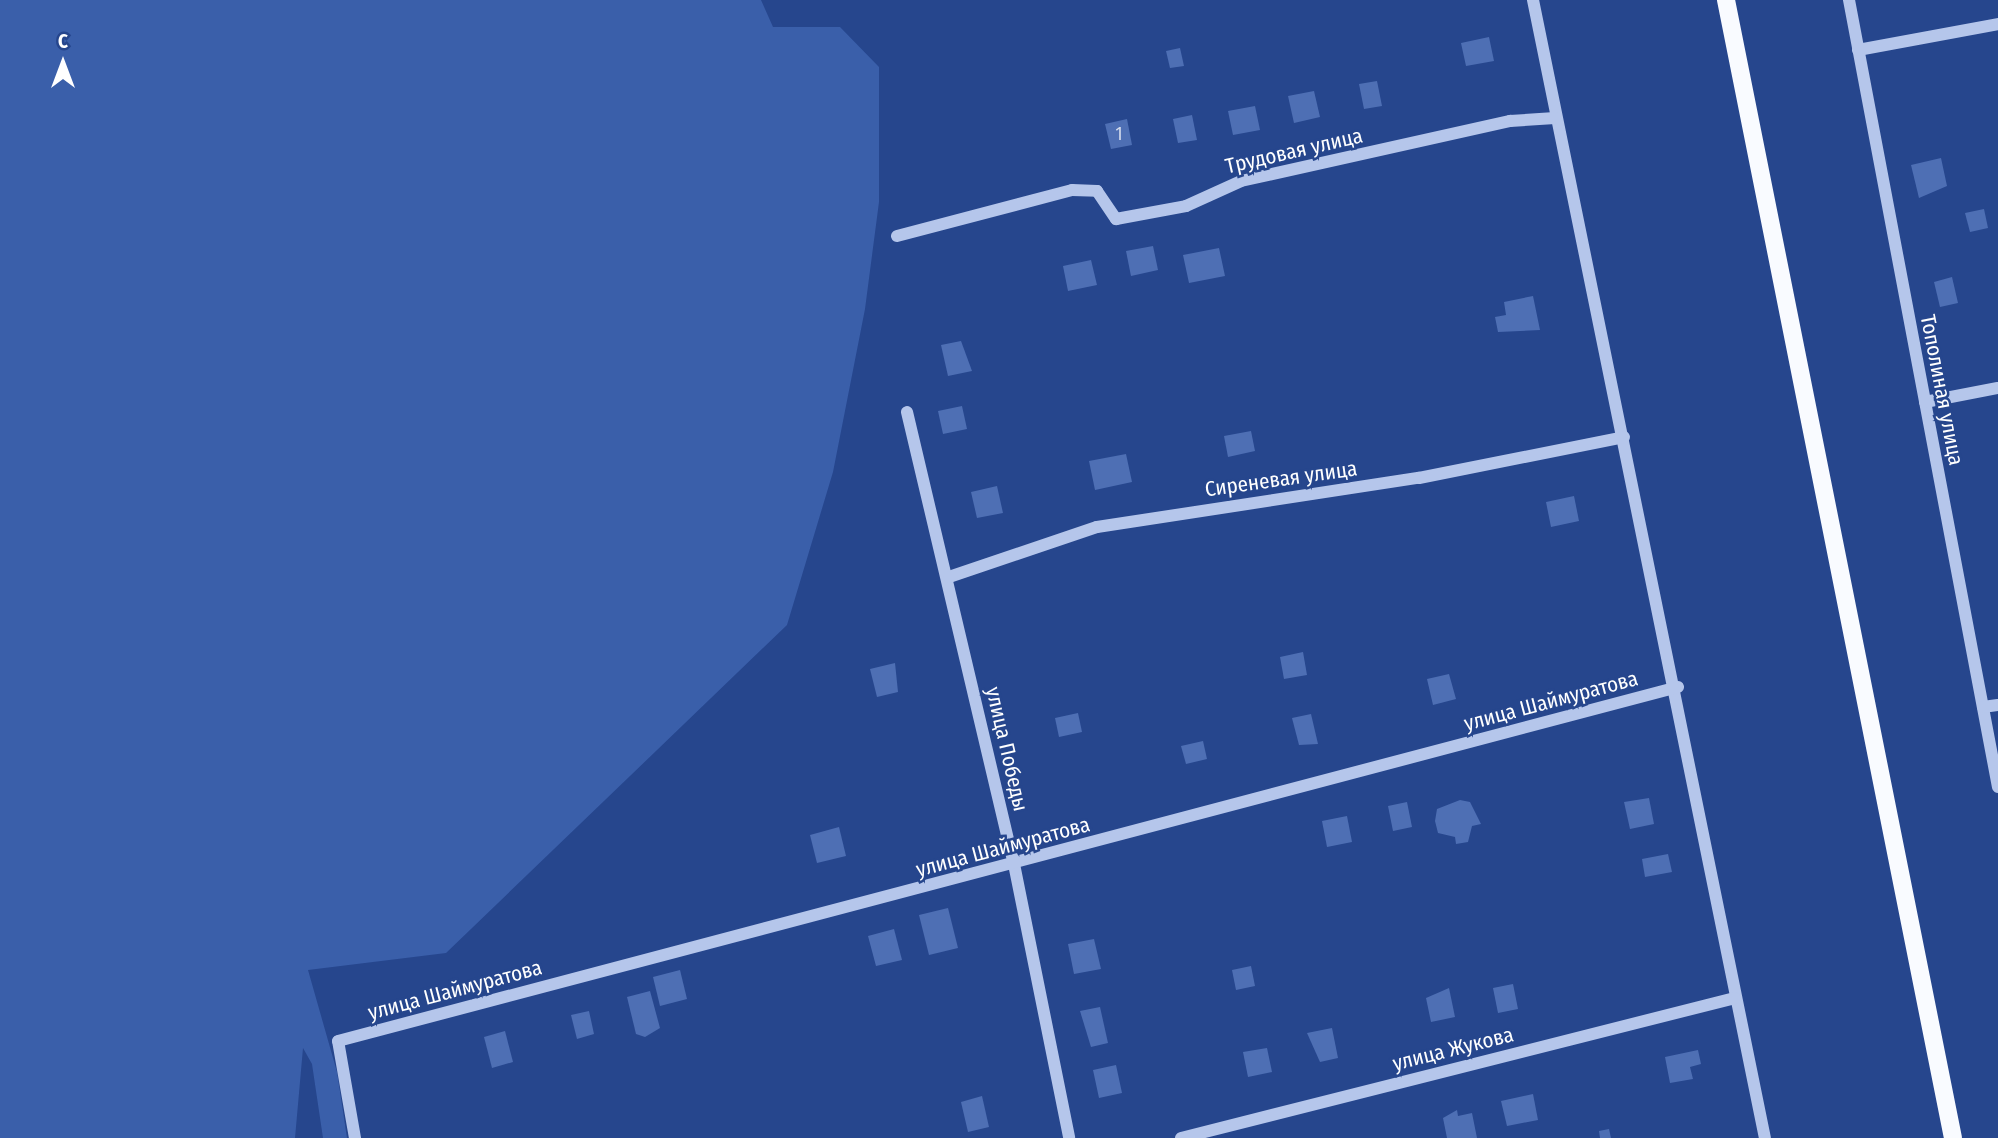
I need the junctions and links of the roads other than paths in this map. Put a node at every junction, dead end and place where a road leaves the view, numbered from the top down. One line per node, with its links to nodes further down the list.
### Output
1 (1533, 0): 6 (street)
2 (1726, 0): 23 (main road)
3 (1849, 0): 5 (street, Тополиная улица)
4 (1998, 24): 5 (street)
5 (1858, 50): 9 (street, Тополиная улица)
6 (1555, 118): 7 (street, Трудовая улица); 11 (street)
7 (897, 236)
8 (1998, 388): 9 (street)
9 (1925, 402): 15 (street, Тополиная улица)
10 (907, 412): 12 (street, улица Победы)
11 (1624, 437): 12 (street, Сиреневая улица); 13 (street)
12 (949, 577): 17 (street, улица Победы)
13 (1678, 687): 17 (street, улица Шаймуратова); 18 (street)
14 (1998, 705): 15 (street)
15 (1983, 707): 16 (street, Тополиная улица)
16 (1998, 787)
17 (1014, 864): 19 (street, улица Шаймуратова); 20 (street, улица Победы)
18 (1735, 998): 21 (street, улица Жукова); 22 (street)
19 (355, 1138)
20 (1069, 1138)
21 (1181, 1138)
22 (1765, 1138)
23 (1953, 1138)

